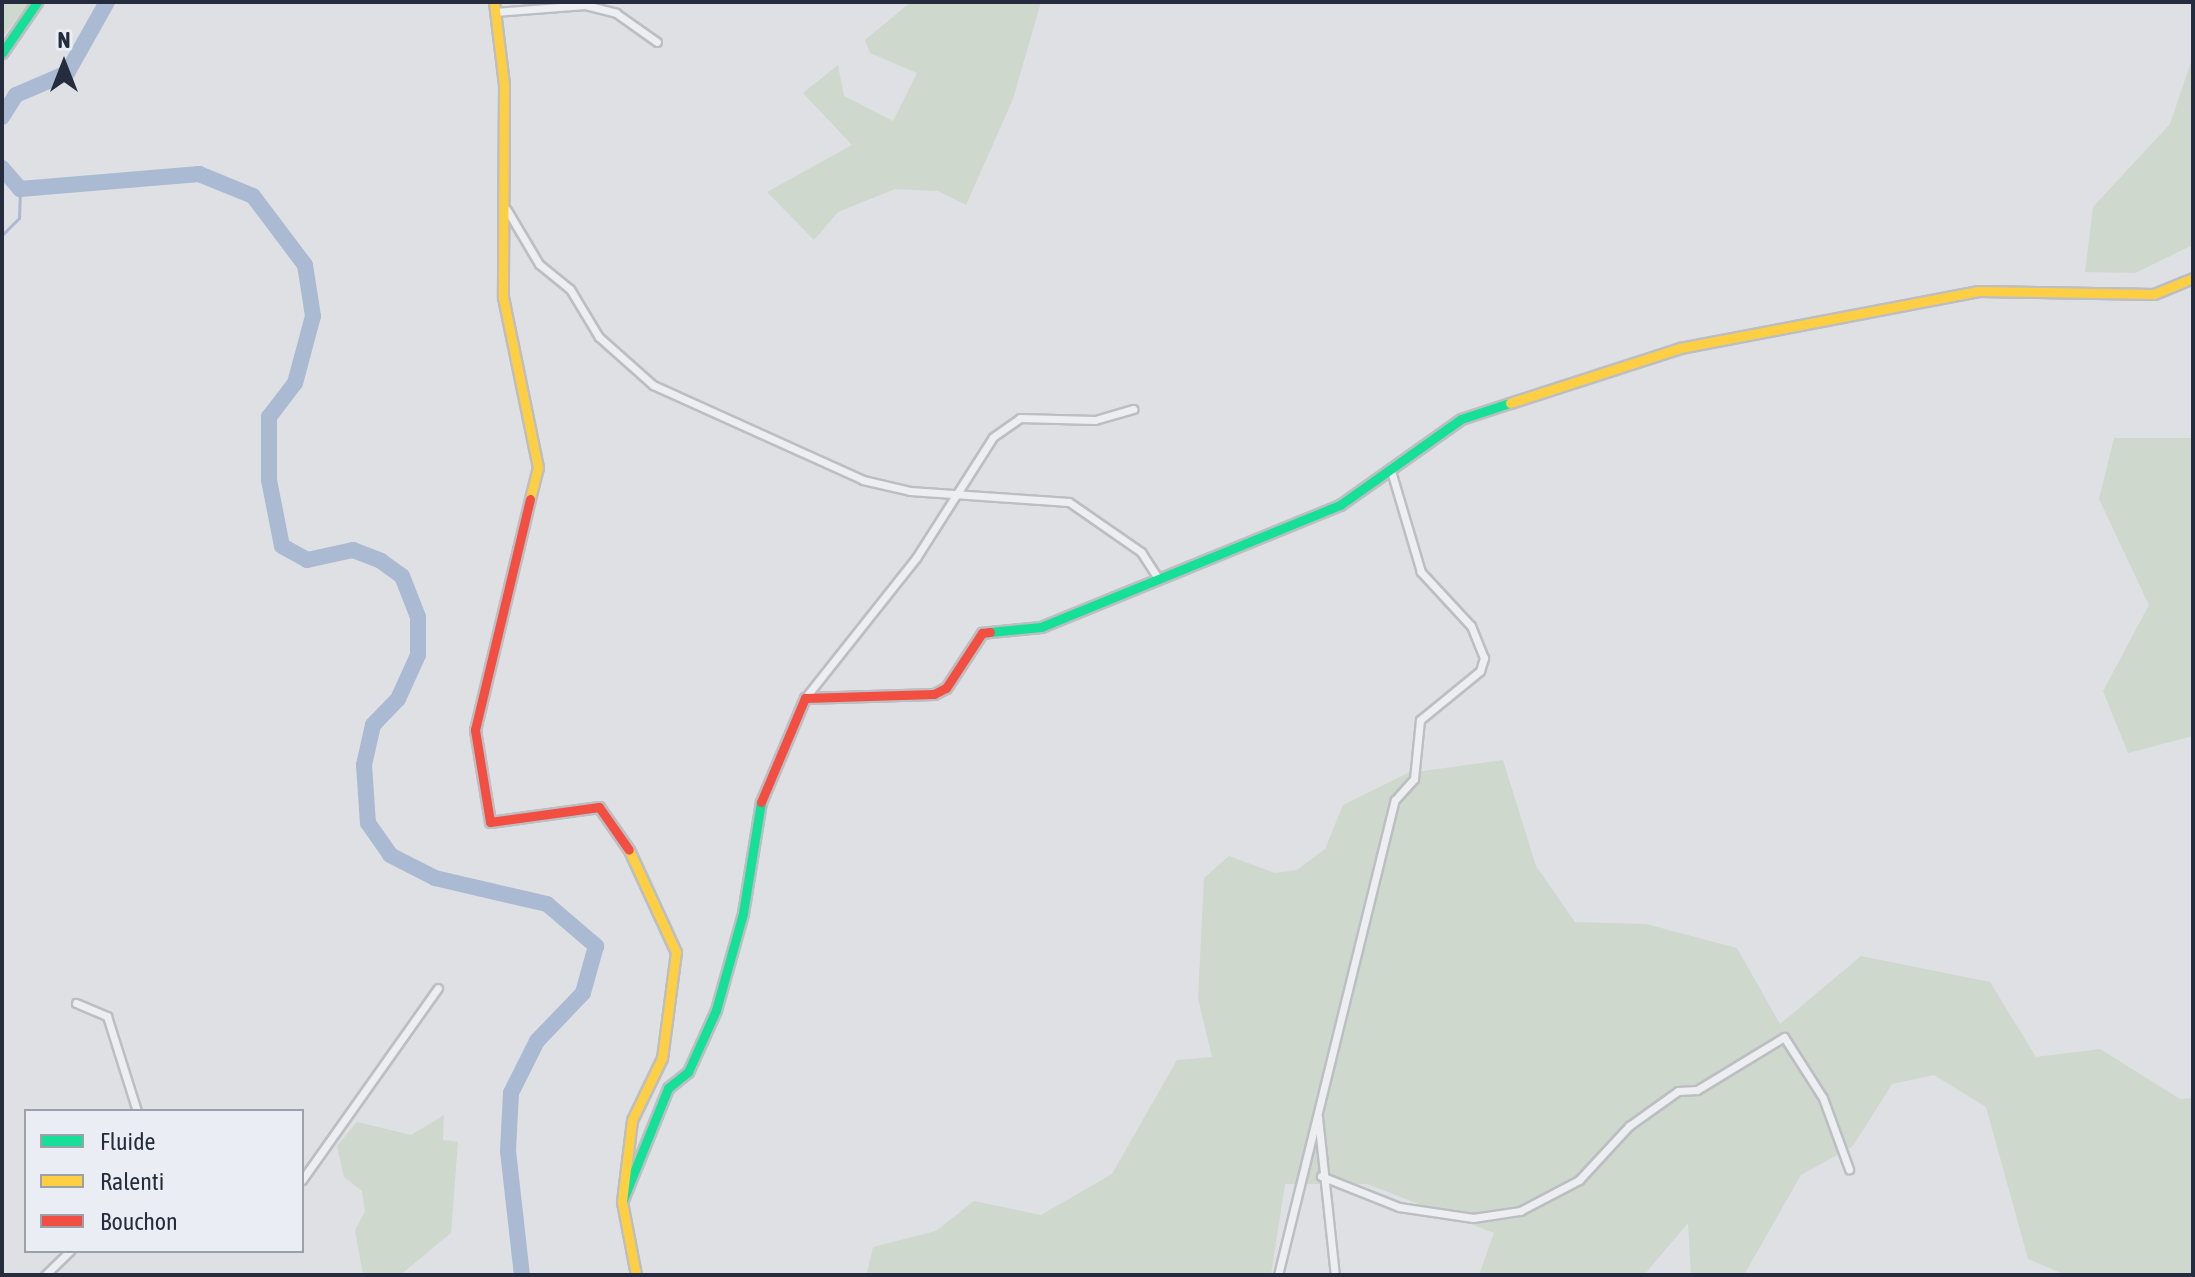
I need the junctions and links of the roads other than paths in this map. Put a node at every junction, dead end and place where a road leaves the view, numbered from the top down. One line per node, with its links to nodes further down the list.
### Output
1 (37, 2): 4 (street)
2 (495, 7): 3 (street); 5 (street)
3 (657, 42)
4 (2, 53)
5 (507, 210): 9 (street); 19 (street)
6 (2193, 278): 8 (street)
7 (1133, 409): 9 (street)
8 (1392, 474): 10 (street); 15 (street)
9 (963, 490): 10 (street); 11 (street)
10 (1158, 578): 11 (street)
11 (805, 698): 19 (street)
12 (438, 988): 18 (street)
13 (76, 1003): 14 (street)
14 (136, 1109)
15 (1318, 1114): 17 (street); 23 (street)
16 (1849, 1169): 17 (street)
17 (1321, 1176): 24 (street)
18 (304, 1177)
19 (622, 1202): 22 (street)
20 (68, 1253): 21 (street)
21 (45, 1275)
22 (636, 1275)
23 (1278, 1275)
24 (1335, 1275)

